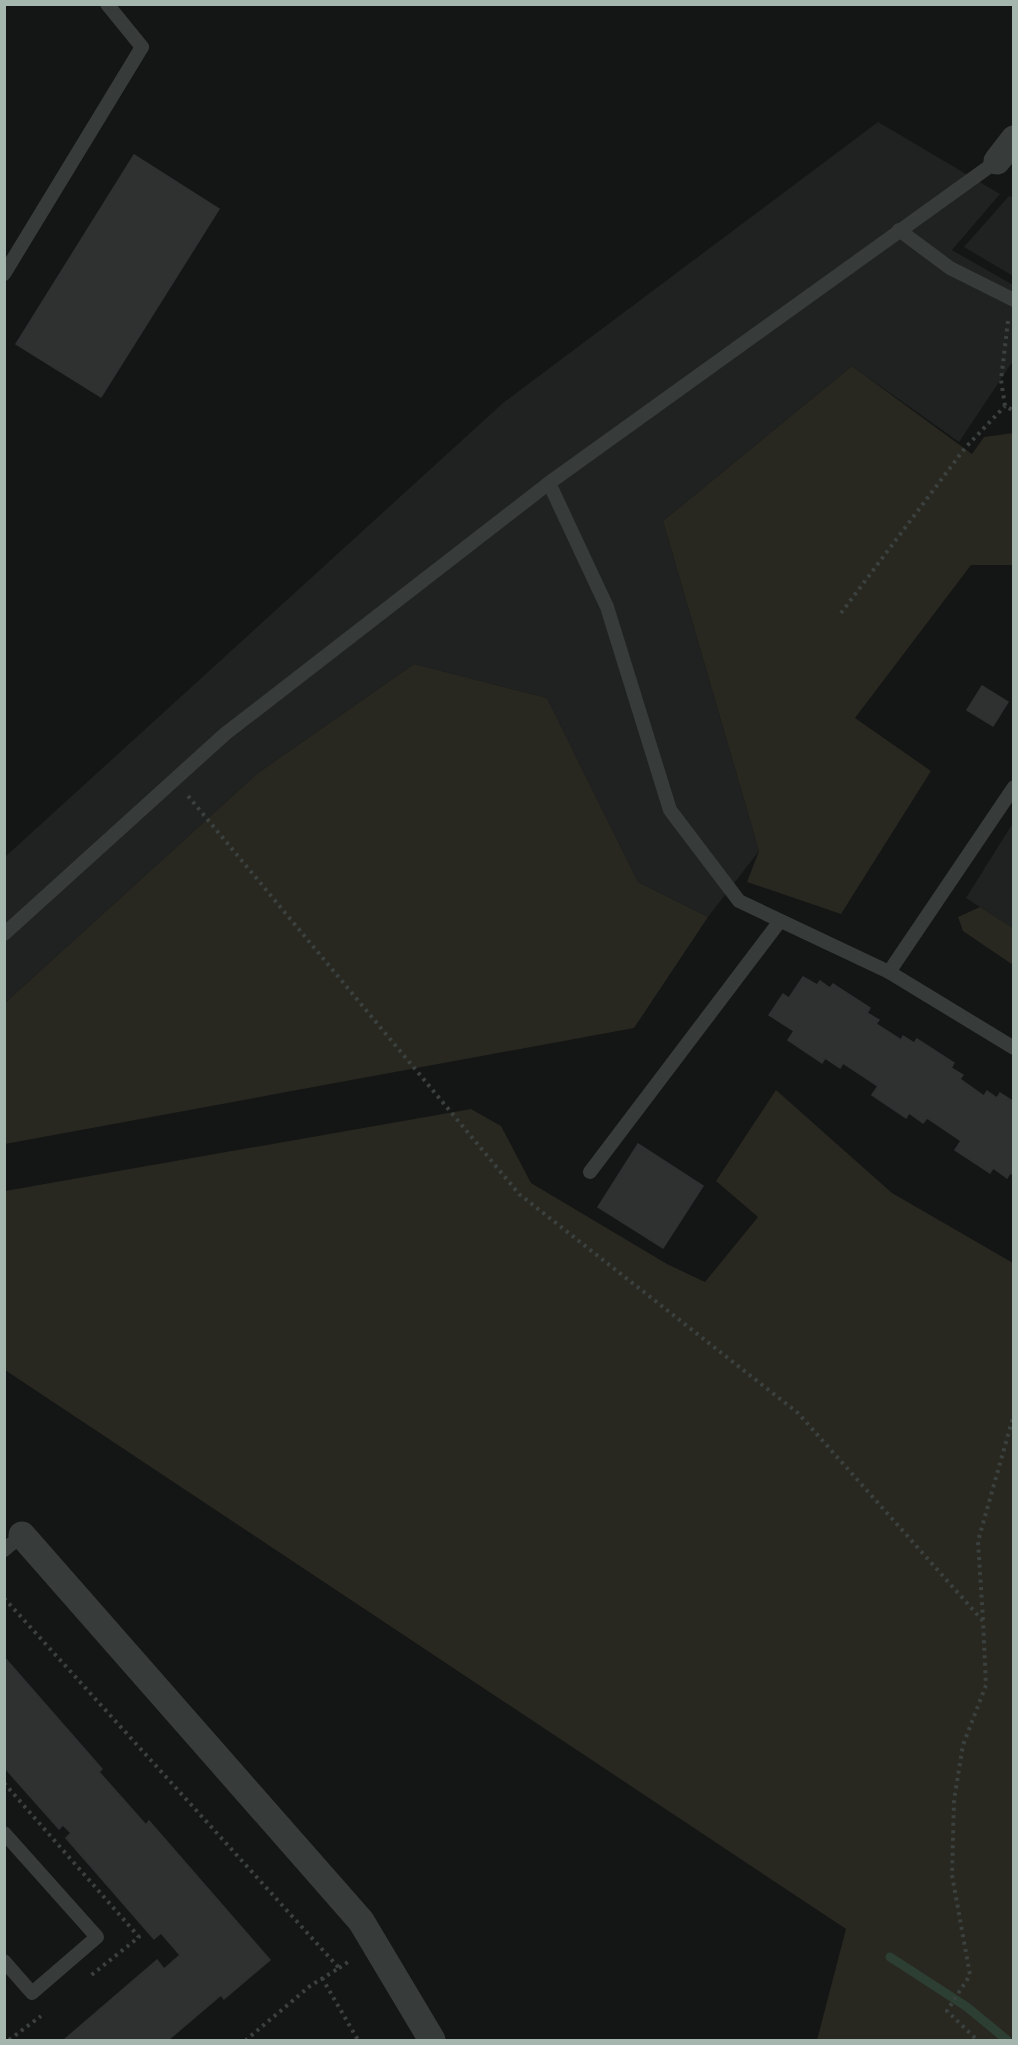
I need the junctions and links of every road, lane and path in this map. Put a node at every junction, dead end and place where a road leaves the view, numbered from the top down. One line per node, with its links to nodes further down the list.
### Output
1 (107, 4): 4 (lane)
2 (1006, 154): 3 (lane)
3 (899, 230): 5 (lane); 8 (lane)
4 (4, 274)
5 (1012, 299): 6 (path)
6 (1005, 406): 7 (path); 9 (path)
7 (1014, 411)
8 (549, 483): 10 (lane); 12 (lane)
9 (841, 613)
10 (174, 780): 13 (lane); 20 (path)
11 (1014, 787): 14 (lane)
12 (780, 921): 14 (lane); 16 (lane)
13 (4, 934)
14 (889, 972): 15 (lane)
15 (1014, 1048)
16 (590, 1172)
17 (1014, 1414): 20 (path)
18 (13, 1543): 24 (street)
19 (4, 1598): 23 (path)
20 (983, 1621): 27 (path)
21 (4, 1833): 22 (lane)
22 (4, 1961)
23 (322, 1978): 25 (path); 26 (path)
24 (427, 2039)
25 (246, 2040)
26 (358, 2040)
27 (978, 2040)

